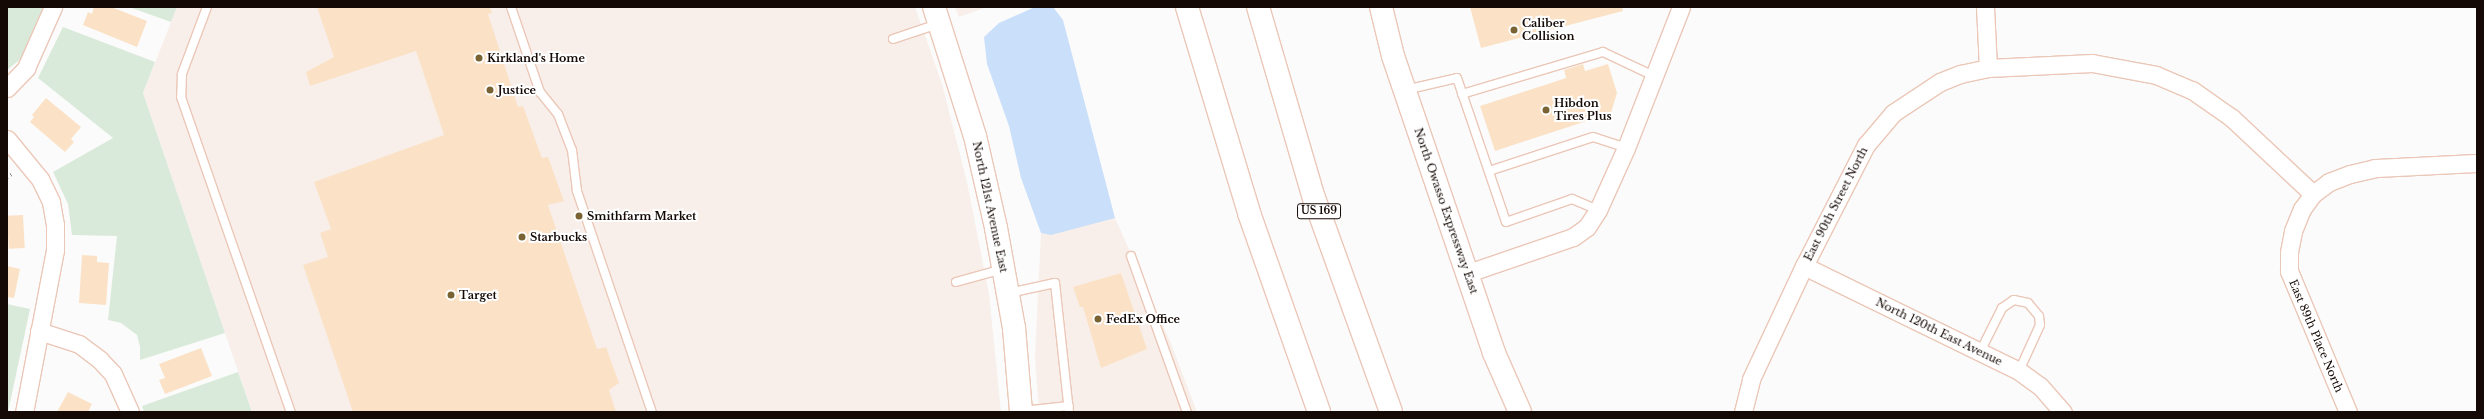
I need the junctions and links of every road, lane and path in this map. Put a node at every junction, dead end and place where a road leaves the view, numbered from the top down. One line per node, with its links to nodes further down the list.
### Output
1 (53, 7): 13 (street)
2 (207, 7): 34 (lane)
3 (511, 7): 35 (lane)
4 (1187, 7): 38 (main road)
5 (1258, 7): 39 (main road, US 169)
6 (1381, 7): 14 (main road, North Owasso Expressway East)
7 (1681, 7): 12 (street)
8 (1985, 7): 11 (street)
9 (937, 15): 10 (lane); 24 (main road, North 121st Avenue East)
10 (893, 39)
11 (1988, 68): 20 (street, East 90th Street North); 23 (street, East 90th Street North)
12 (1654, 76): 15 (lane); 17 (street)
13 (7, 88)
14 (1405, 90): 15 (lane); 25 (main road, North Owasso Expressway East)
15 (1462, 94): 19 (lane)
16 (7, 139): 28 (street)
17 (1626, 148): 19 (lane); 21 (street)
18 (2477, 163): 20 (street, East 89th Place North)
19 (1489, 171): 21 (lane)
20 (2313, 194): 43 (street, East 89th Place North)
21 (1598, 210): 25 (street)
22 (1131, 256): 37 (lane)
23 (1804, 266): 29 (street, North 120th East Avenue); 41 (street, East 90th Street North)
24 (1003, 269): 26 (lane); 27 (main road, North 121st Avenue East)
25 (1468, 273): 40 (main road, North Owasso Expressway East)
26 (956, 282)
27 (1008, 293): 31 (lane); 36 (main road, North 121st Avenue East)
28 (39, 331): 32 (street); 33 (street)
29 (1980, 352): 30 (street, North 120th East Avenue); 30 (lane)
30 (2019, 371): 42 (street, North 120th East Avenue)
31 (1069, 409): 36 (lane)
32 (24, 412)
33 (130, 412)
34 (291, 412)
35 (652, 412)
36 (1021, 412)
37 (1187, 412)
38 (1319, 412)
39 (1391, 412)
40 (1520, 412)
41 (1743, 412)
42 (2063, 412)
43 (2348, 412)

